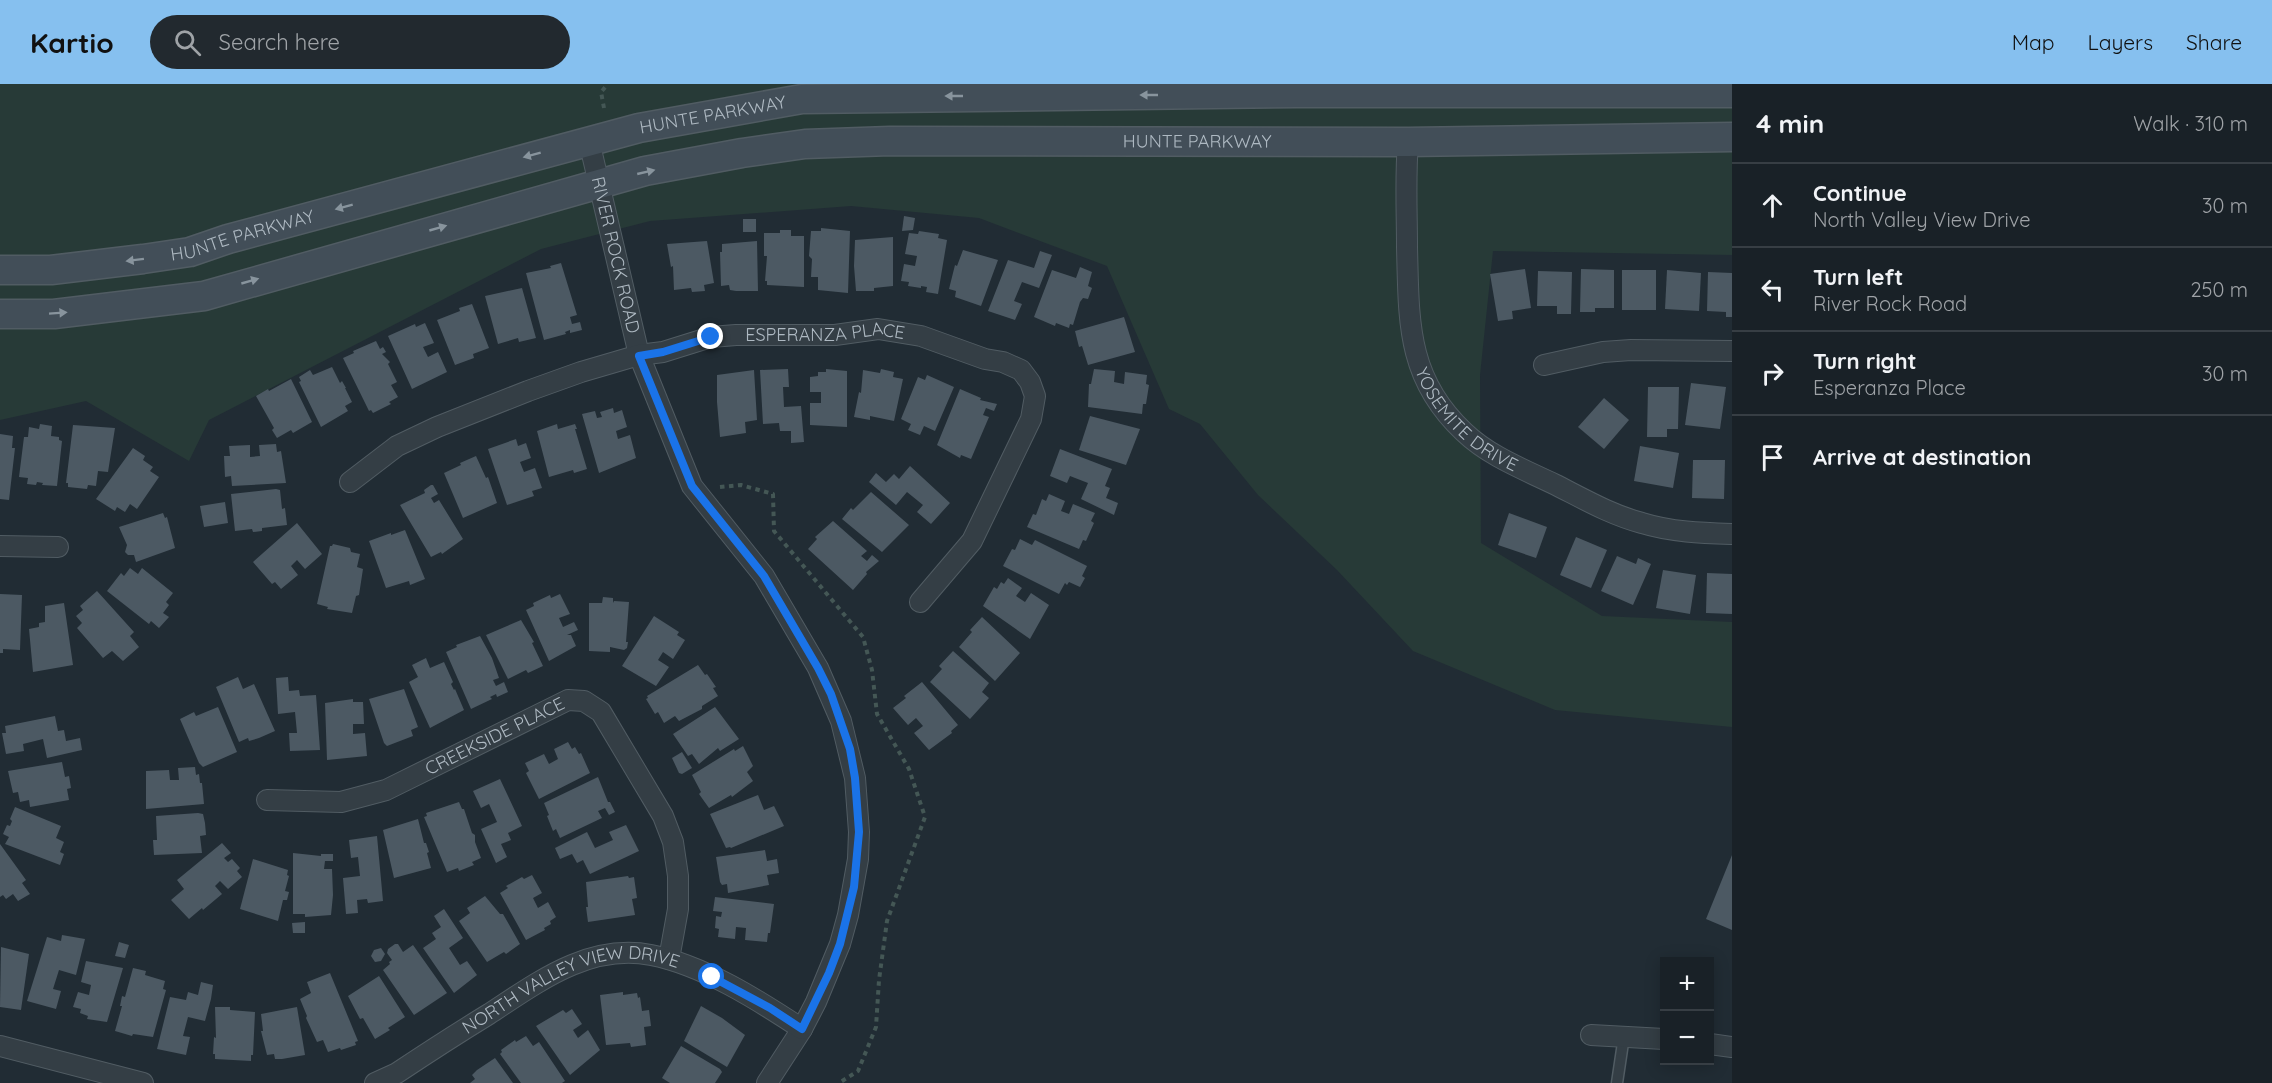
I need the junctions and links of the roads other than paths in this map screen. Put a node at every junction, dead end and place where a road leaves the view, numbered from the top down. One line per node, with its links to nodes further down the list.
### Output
1 (1732, 93): 3 (main road, HUNTE PARKWAY, one-way to 3)
2 (1732, 137): 4 (main road, HUNTE PARKWAY)
3 (589, 141): 5 (street, RIVER ROCK ROAD); 6 (main road, HUNTE PARKWAY, one-way to 6)
4 (1407, 142): 5 (main road, HUNTE PARKWAY, one-way to 4); 12 (street, YOSEMITE DRIVE)
5 (599, 184): 7 (main road, HUNTE PARKWAY, one-way to 5); 9 (street, RIVER ROCK ROAD)
6 (0, 270)
7 (0, 314)
8 (1732, 351): 10 (street)
9 (639, 356): 11 (street, ESPERANZA PLACE); 15 (street, ESPERANZA PLACE); 18 (street, RIVER ROCK ROAD)
10 (1544, 365)
11 (350, 482)
12 (1732, 534)
13 (0, 546): 14 (street)
14 (58, 546)
15 (920, 602)
16 (267, 800): 17 (street, CREEKSIDE PLACE)
17 (669, 959): 18 (street, NORTH VALLEY VIEW DRIVE); 26 (street, NORTH VALLEY VIEW DRIVE)
18 (802, 1029): 27 (street, RIVER ROCK ROAD)
19 (1591, 1035): 20 (street)
20 (1624, 1036): 21 (street); 28 (lane)
21 (1660, 1039)
22 (1714, 1045): 24 (street)
23 (0, 1046): 25 (street)
24 (1732, 1047)
25 (143, 1083)
26 (375, 1083)
27 (767, 1083)
28 (1617, 1083)

